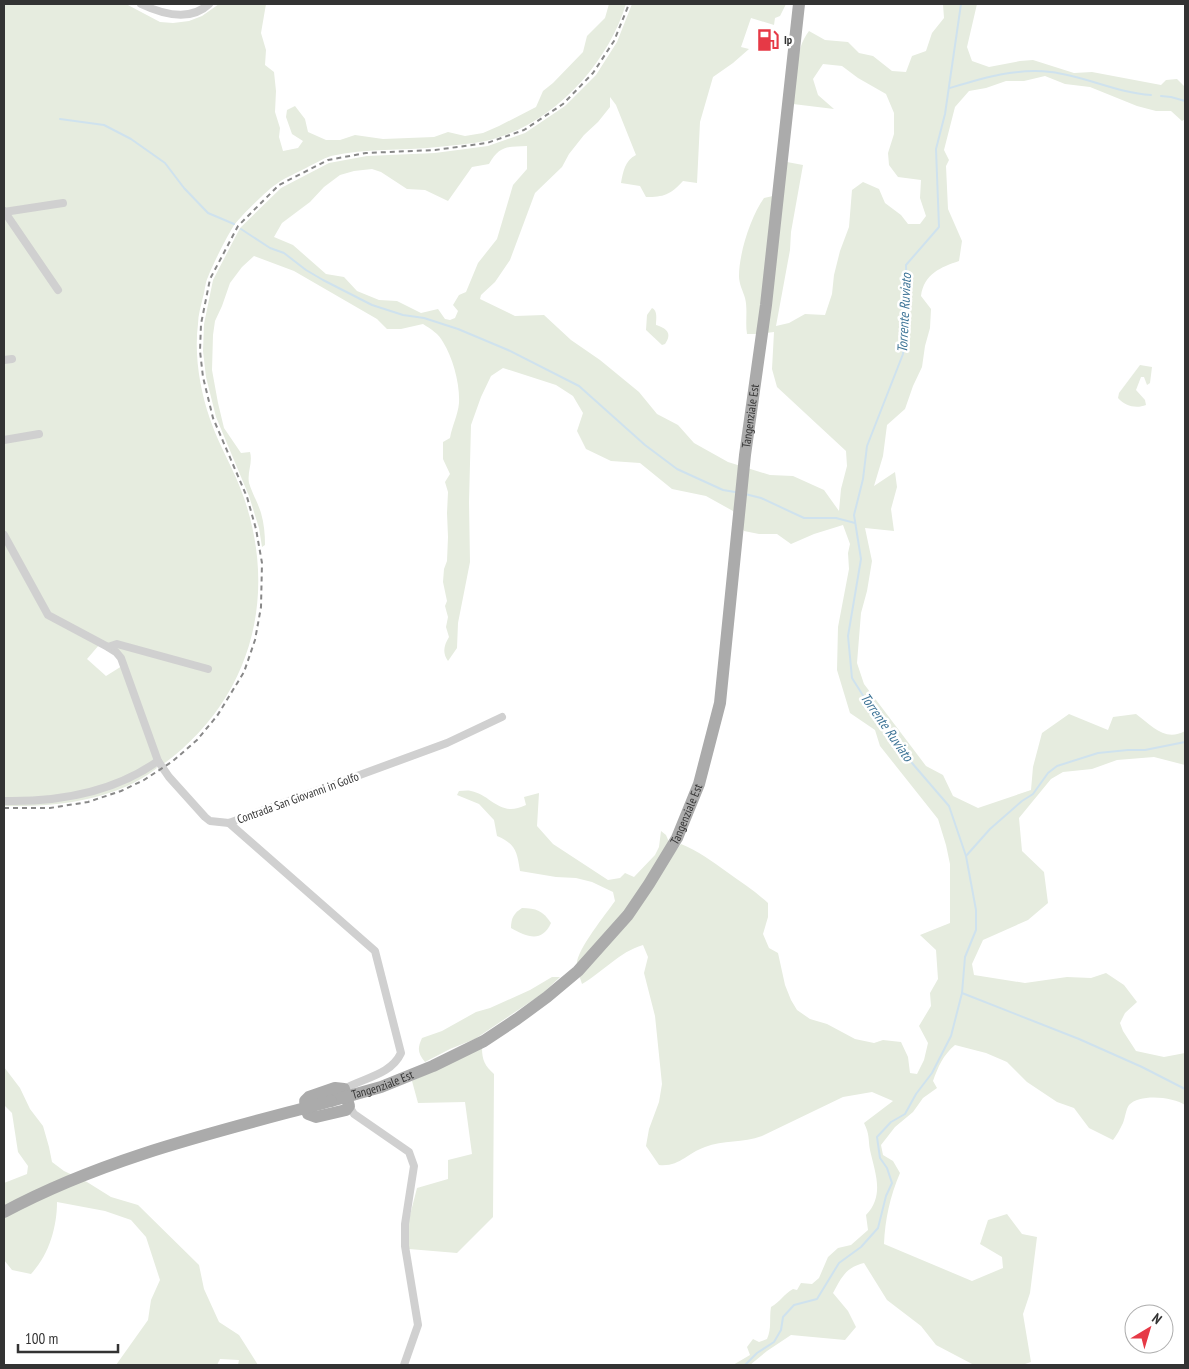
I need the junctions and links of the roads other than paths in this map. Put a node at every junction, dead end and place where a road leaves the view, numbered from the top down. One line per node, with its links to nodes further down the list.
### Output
1 (141, 4): 2 (street)
2 (209, 4)
3 (799, 4): 16 (main road, Tangenziale Est)
4 (63, 203): 5 (street)
5 (4, 211): 6 (street)
6 (58, 290)
7 (39, 434): 8 (street)
8 (4, 440)
9 (4, 534): 10 (street, Contrada San Giovanni in Golfo)
10 (108, 647): 11 (street); 13 (street, Contrada San Giovanni in Golfo)
11 (208, 669)
12 (502, 717): 15 (street, Contrada San Giovanni in Golfo)
13 (158, 762): 14 (street); 15 (street, Contrada San Giovanni in Golfo)
14 (4, 800)
15 (229, 823): 16 (street)
16 (347, 1097): 17 (main road, Tangenziale Est, bridge); 18 (street)
17 (4, 1212)
18 (404, 1365)

